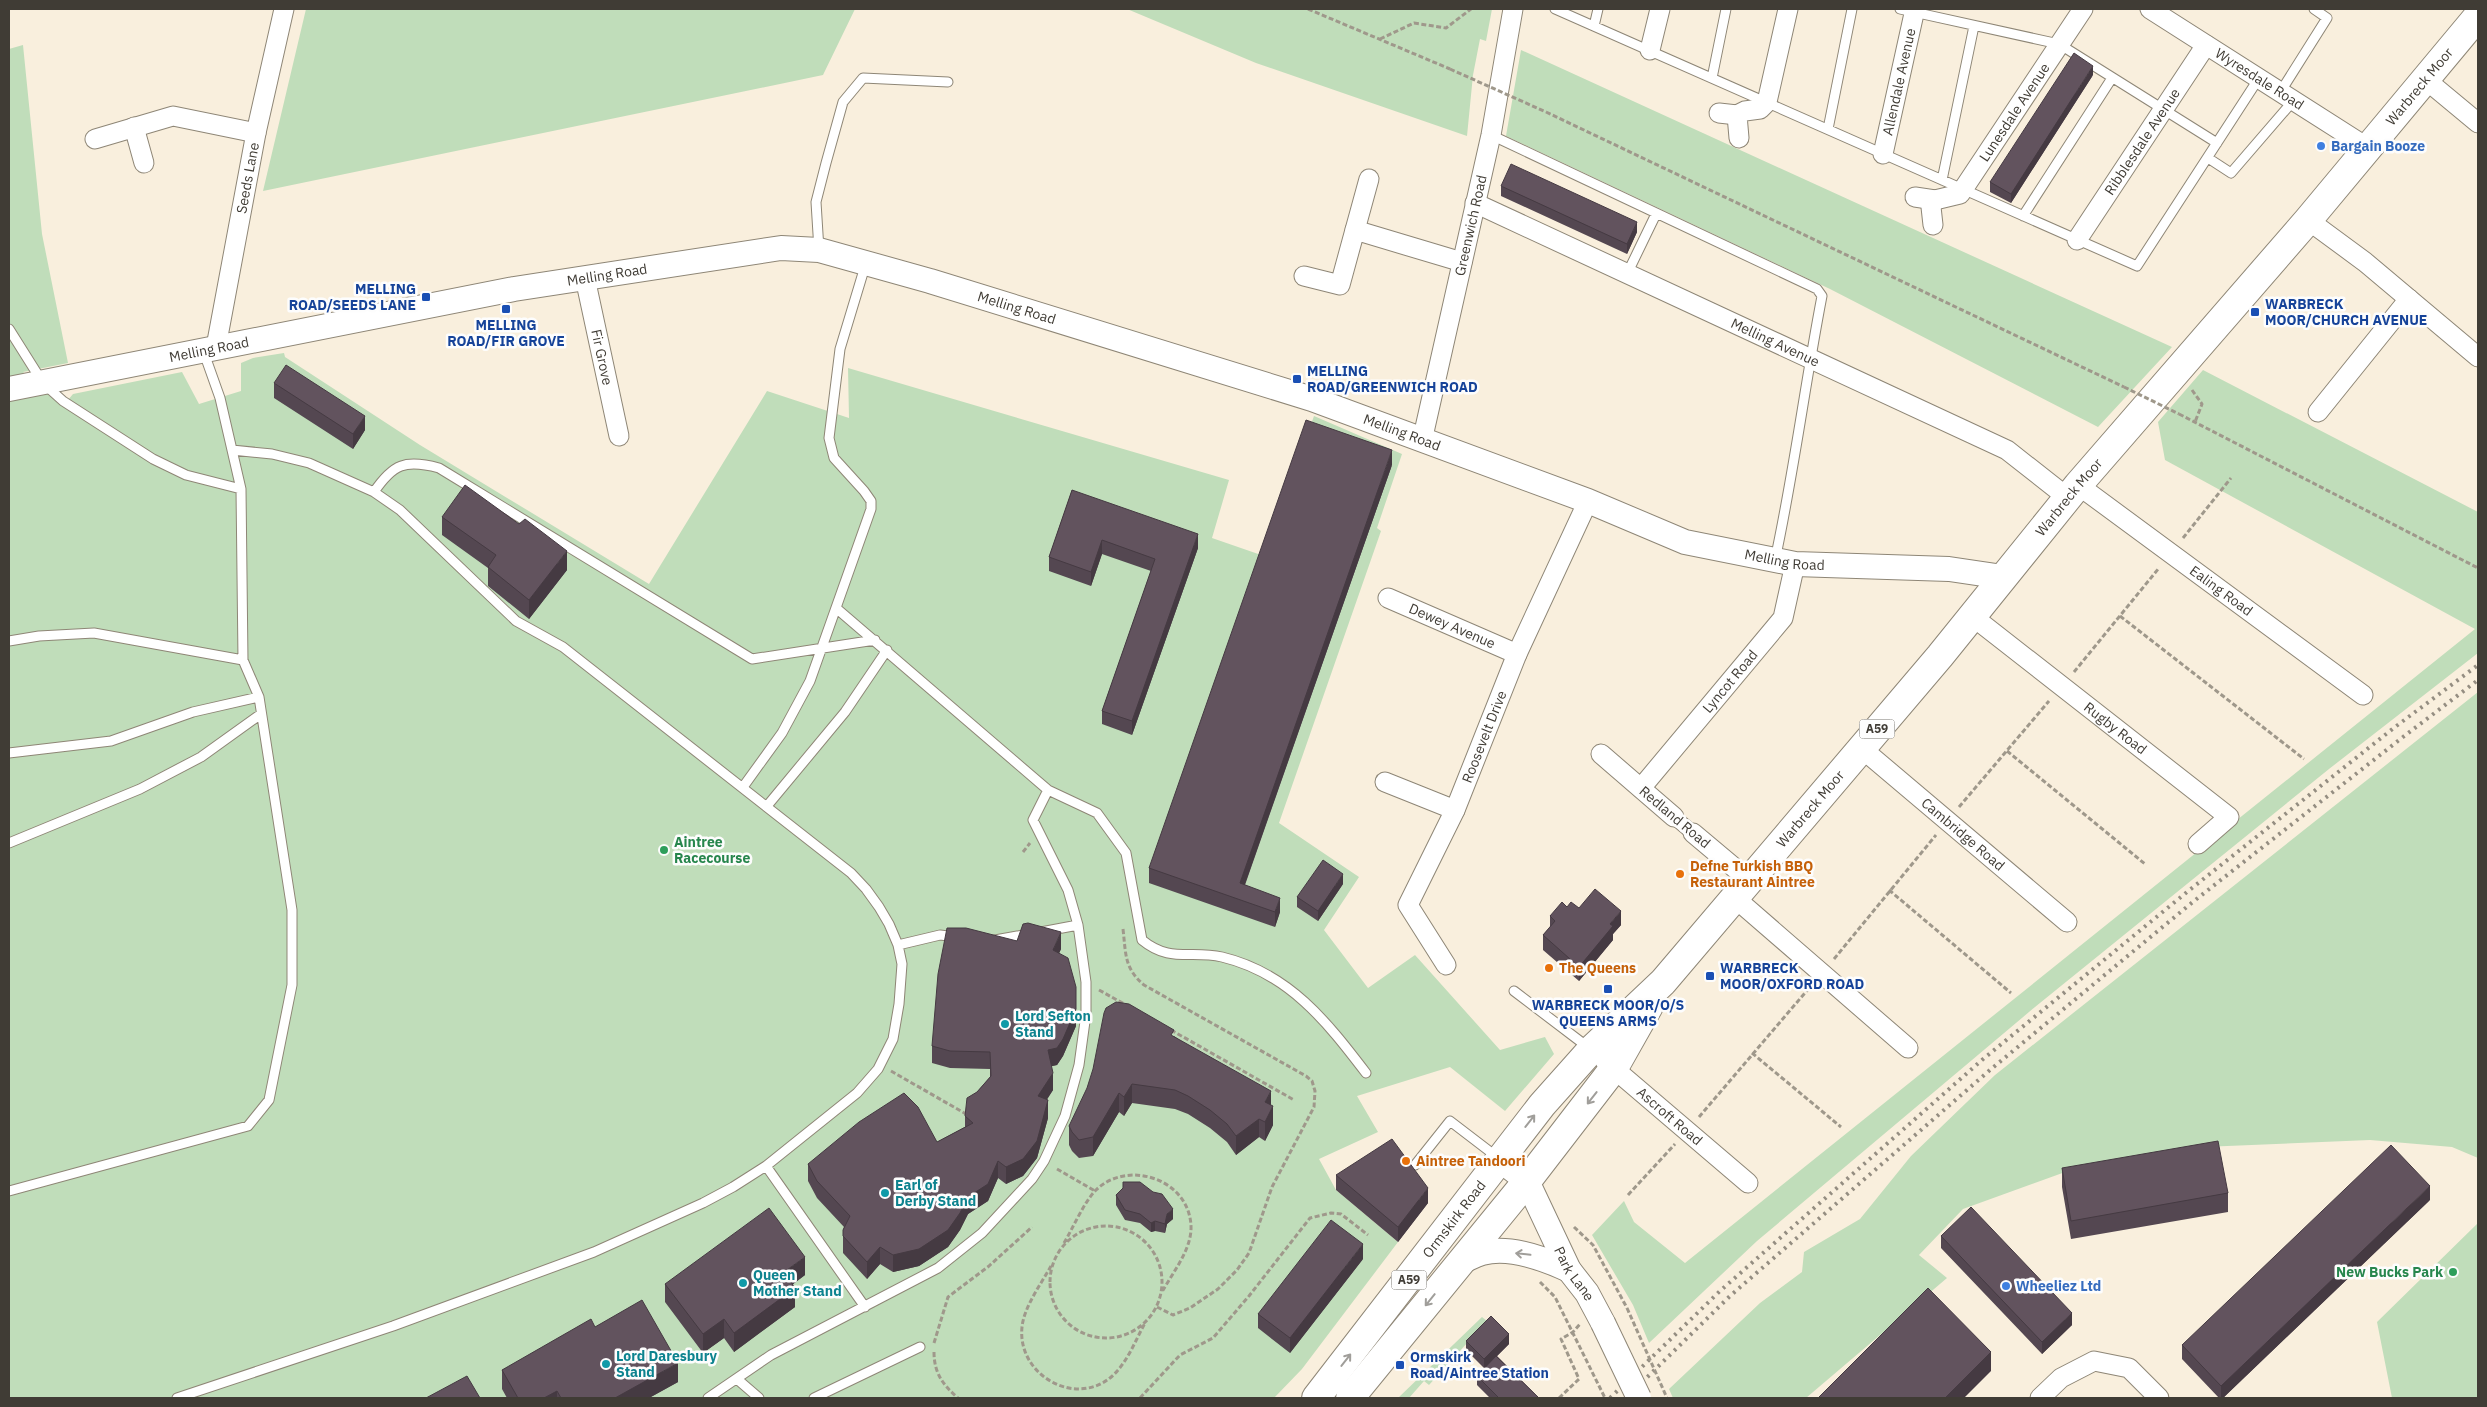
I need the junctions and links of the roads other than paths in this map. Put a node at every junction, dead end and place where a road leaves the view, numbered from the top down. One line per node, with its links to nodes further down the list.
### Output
1 (284, 9): 30 (street, Seeds Lane)
2 (1514, 9): 31 (street, Greenwich Road)
3 (1555, 9): 14 (lane)
4 (1598, 9): 14 (lane)
5 (1660, 9): 18 (street)
6 (1726, 9): 19 (lane)
7 (1788, 9): 25 (street)
8 (1852, 9): 29 (lane)
9 (2083, 9): 16 (street, Lunesdale Avenue)
10 (2150, 9): 17 (street, Wyresdale Road)
11 (2314, 9): 24 (lane)
12 (1910, 10): 15 (lane); 36 (street, Allendale Avenue)
13 (2478, 16): 22 (highway, Warbreck Moor / A59)
14 (1594, 26): 18 (lane)
15 (1974, 26): 16 (lane); 40 (lane)
16 (2059, 44): 20 (lane); 41 (street, Lunesdale Avenue)
17 (2206, 45): 21 (street, Wyresdale Road); 26 (street, Ribblesdale Avenue)
18 (1650, 50): 19 (lane)
19 (1712, 78): 25 (lane)
20 (2112, 78): 26 (lane); 46 (lane)
21 (2259, 78): 24 (street, Wyresdale Road); 34 (lane)
22 (2426, 79): 27 (street); 35 (highway, Warbreck Moor / A59)
23 (948, 82): 51 (lane)
24 (2287, 96): 35 (street, Wyresdale Road); 37 (lane)
25 (1767, 102): 29 (lane); 32 (street)
26 (2164, 110): 34 (lane); 50 (street, Ribblesdale Avenue)
27 (2478, 123)
28 (134, 127): 30 (street); 33 (street); 38 (street)
29 (1828, 129): 36 (lane)
30 (256, 133): 59 (street, Seeds Lane)
31 (1490, 135): 44 (street, Greenwich Road); 45 (lane)
32 (1739, 138)
33 (94, 139)
34 (2217, 143): 37 (lane)
35 (2368, 148): 47 (highway, Warbreck Moor / A59)
36 (1883, 154): 40 (lane)
37 (2208, 158): 50 (lane)
38 (144, 163)
39 (1369, 179): 49 (street)
40 (1942, 180): 41 (lane)
41 (1963, 189): 43 (street); 46 (lane)
42 (1915, 197): 43 (street)
43 (1935, 200): 48 (street)
44 (1474, 204): 52 (street, Greenwich Road); 54 (street, Melling Avenue)
45 (1656, 214): 54 (lane); 61 (lane)
46 (2023, 216): 50 (lane)
47 (2308, 220): 57 (street); 70 (highway, Warbreck Moor / A59)
48 (1933, 225)
49 (1355, 230): 52 (street); 55 (street)
50 (2078, 240)
51 (819, 250): 53 (street, Melling Road); 56 (street, Melling Road)
52 (1462, 262): 66 (street, Greenwich Road)
53 (866, 263): 66 (street, Melling Road); 75 (lane)
54 (1627, 274): 61 (street, Melling Avenue)
55 (1304, 276)
56 (585, 278): 59 (street, Melling Road); 65 (street, Fir Grove)
57 (2409, 299): 60 (street); 64 (street)
58 (9, 329): 62 (lane)
59 (209, 349): 62 (street, Melling Road); 67 (lane)
60 (2478, 357)
61 (1810, 358): 70 (street, Melling Avenue); 72 (lane)
62 (43, 383): 63 (street, Melling Road); 68 (lane)
63 (9, 389)
64 (2318, 412)
65 (619, 436)
66 (1422, 441): 71 (street, Melling Road)
67 (232, 450): 68 (lane); 69 (lane)
68 (241, 490): 82 (lane)
69 (374, 492): 79 (lane); 90 (lane)
70 (2073, 492): 73 (highway, Warbreck Moor / A59); 83 (street, Ealing Road)
71 (1588, 502): 72 (street, Melling Road); 81 (street, Roosevelt Drive)
72 (1785, 562): 73 (street, Melling Road); 91 (street, Lyncot Road)
73 (2003, 577): 76 (highway, Warbreck Moor / A59)
74 (1388, 598): 81 (street, Dewey Avenue)
75 (836, 608): 77 (lane); 79 (lane)
76 (1972, 616): 86 (highway, Warbreck Moor / A59); 98 (street, Rugby Road)
77 (875, 640): 79 (lane); 80 (lane)
78 (9, 641): 82 (lane)
79 (821, 648): 90 (lane)
80 (888, 650): 92 (lane); 93 (lane)
81 (1517, 654): 94 (street, Roosevelt Drive)
82 (243, 660): 84 (lane)
83 (2363, 695)
84 (259, 697): 85 (lane); 87 (lane)
85 (261, 714): 97 (lane); 117 (lane)
86 (1860, 748): 99 (highway, Warbreck Moor / A59); 100 (street, Cambridge Road)
87 (9, 753)
88 (1600, 754): 91 (street, Redland Road)
89 (1386, 782): 94 (street)
90 (743, 788): 93 (lane)
91 (1641, 788): 95 (street, Redland Road)
92 (1048, 790): 101 (lane); 111 (lane)
93 (767, 806): 104 (lane)
94 (1455, 810): 105 (street, Roosevelt Drive)
95 (1674, 817): 96 (street, Redland Road)
96 (1694, 833): 99 (street, Redland Road)
97 (9, 843)
98 (2198, 844)
99 (1742, 889): 106 (highway, Warbreck Moor / A59); 108 (street, Redland Road)
100 (2067, 922)
101 (1078, 926): 103 (lane); 120 (lane)
102 (969, 938): 104 (lane)
103 (986, 941)
104 (898, 945): 114 (lane)
105 (1446, 965)
106 (1663, 982): 109 (highway, Warbreck Moor / A59); 110 (highway, Warbreck Moor / A59)
107 (1514, 991): 109 (lane)
108 (1908, 1048)
109 (1591, 1050): 110 (street, Ascroft Road); 112 (highway, Warbreck Moor / A59, one-way to 109)
110 (1614, 1068): 115 (highway, Warbreck Moor / A59, one-way to 115); 116 (street, Ascroft Road)
111 (1366, 1073)
112 (1500, 1159): 113 (lane); 115 (street, Park Lane); 127 (highway, Ormskirk Road / A59, one-way to 112)
113 (1415, 1165)
114 (766, 1166): 120 (lane); 123 (lane)
115 (1527, 1181): 118 (highway, A59); 119 (street, Park Lane)
116 (1748, 1184)
117 (9, 1191)
118 (1461, 1262): 119 (street, one-way to 118); 128 (highway, A59, one-way to 128)
119 (1569, 1270): 129 (street, Park Lane, bridge)
120 (865, 1307): 122 (lane)
121 (920, 1346): 126 (lane)
122 (737, 1379): 124 (lane); 125 (lane)
123 (177, 1398)
124 (708, 1398)
125 (759, 1398)
126 (814, 1398)
127 (1316, 1398)
128 (1350, 1398)
129 (1639, 1398)
130 (2040, 1398): 131 (street)
131 (2159, 1398)

